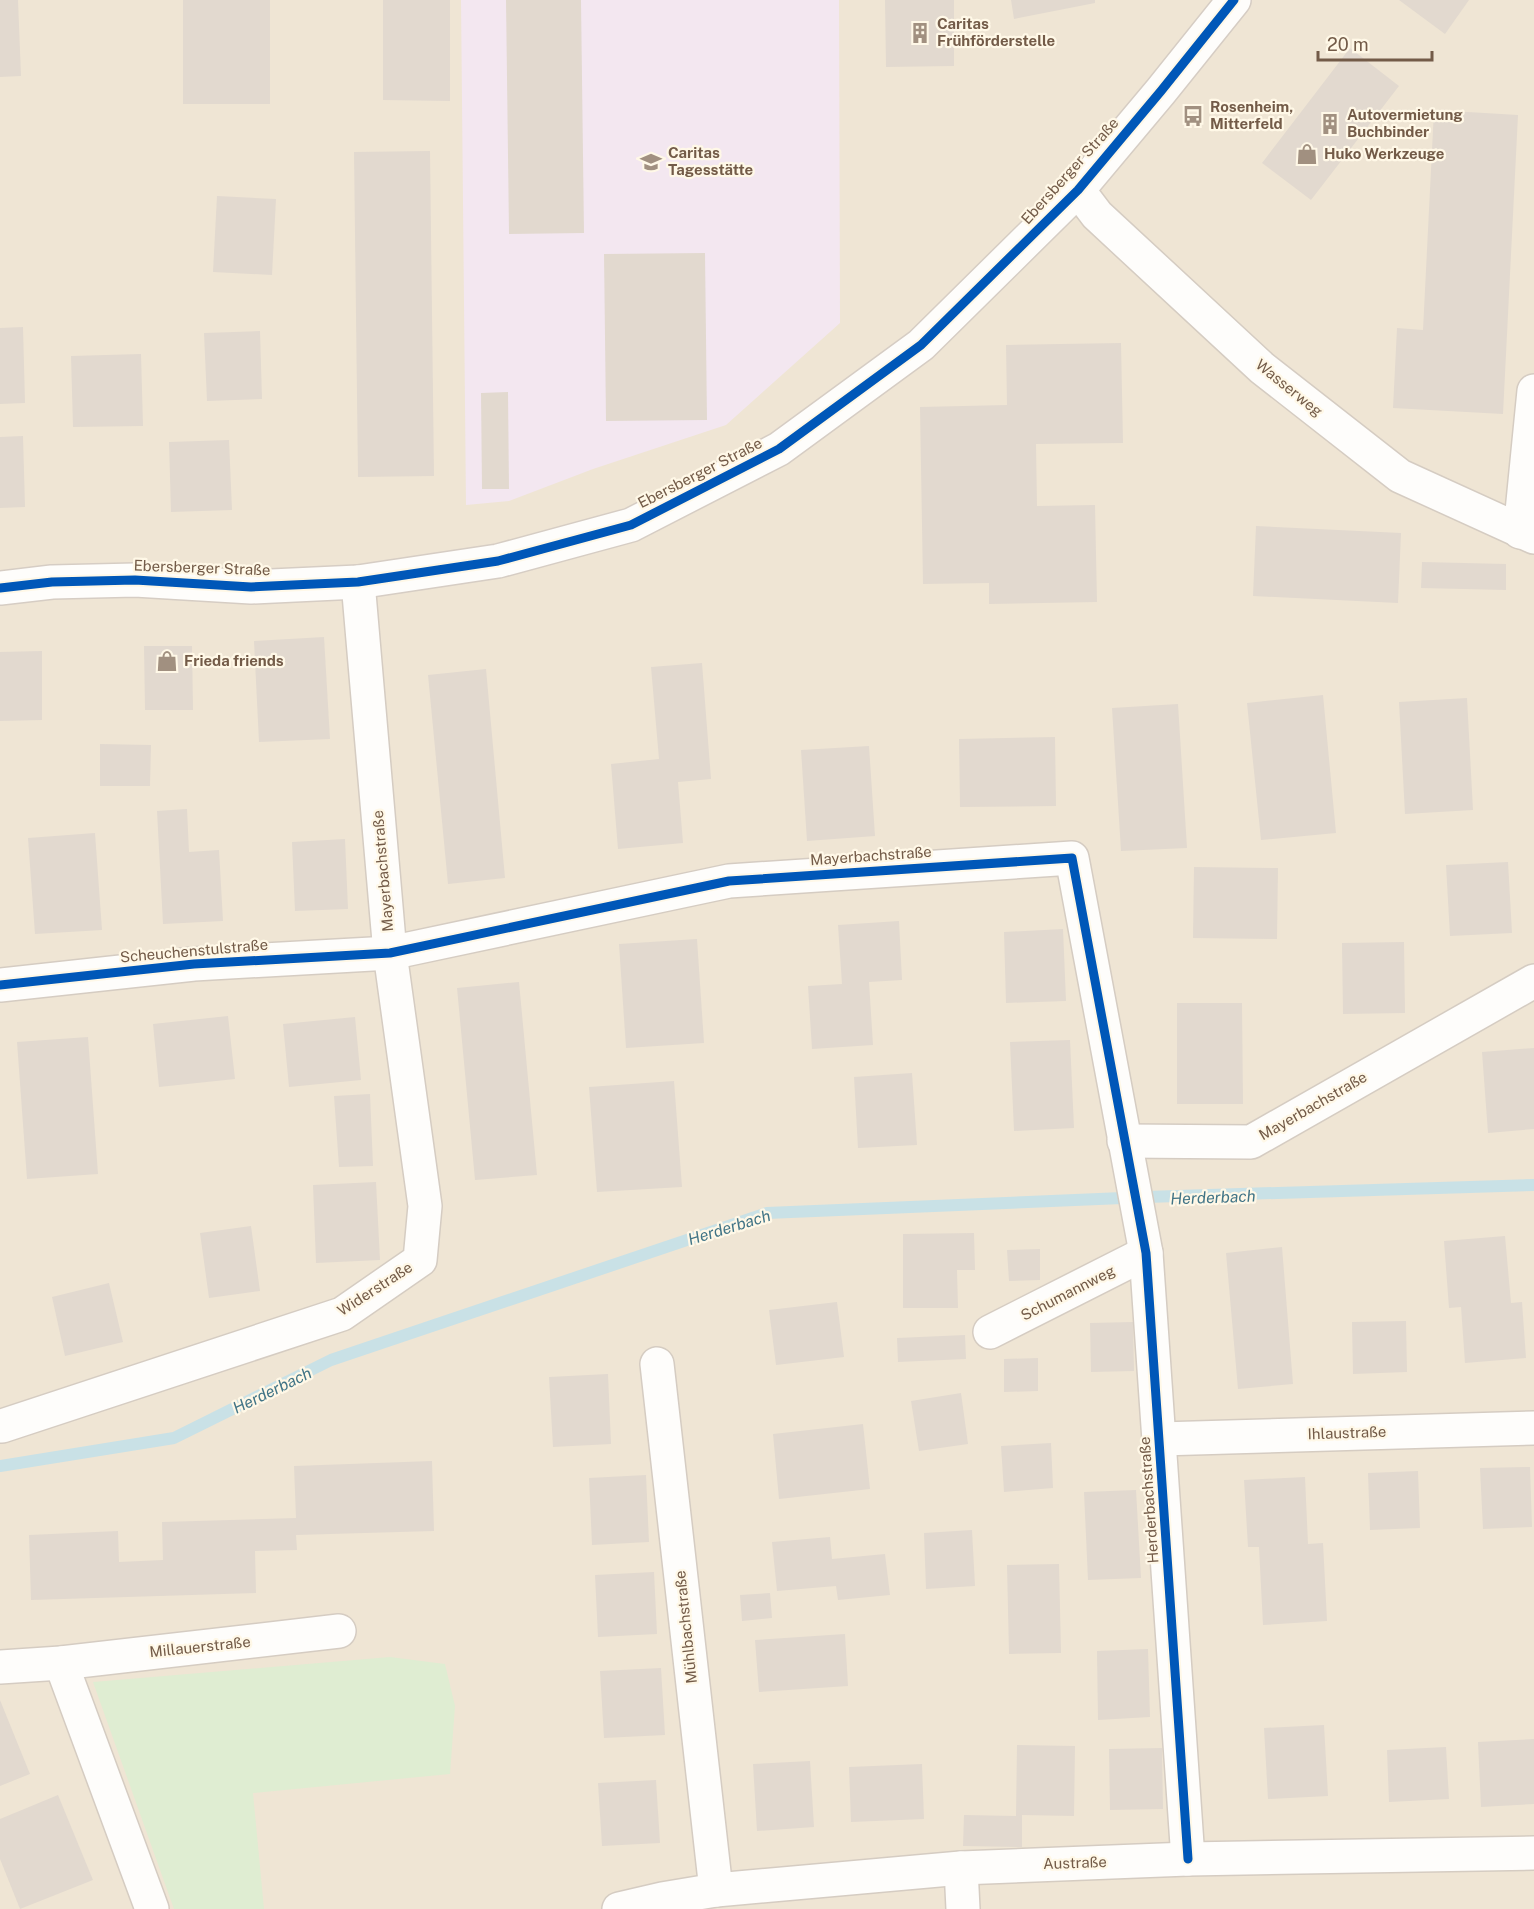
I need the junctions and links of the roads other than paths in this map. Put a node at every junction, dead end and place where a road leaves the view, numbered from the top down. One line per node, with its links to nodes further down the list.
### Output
1 (1234, 0): 2 (street, Ebersberger Straße)
2 (1078, 190): 4 (street, Wasserweg); 5 (street, Ebersberger Straße)
3 (1534, 391): 4 (street)
4 (1527, 535)
5 (358, 582): 6 (street, Ebersberger Straße); 7 (street, Mayerbachstraße)
6 (0, 588)
7 (390, 953): 9 (street, Scheuchenstulstraße); 10 (street, Mayerbachstraße); 14 (street, Widerstraße)
8 (1534, 981): 10 (street, Mayerbachstraße)
9 (0, 985)
10 (1125, 1145): 11 (street, Herderbachstraße)
11 (1145, 1250): 12 (street, Schumannweg); 16 (street, Herderbachstraße)
12 (990, 1332)
13 (657, 1364): 23 (street, Mühlbachstraße)
14 (2, 1426)
15 (1534, 1428): 16 (street, Ihlaustraße)
16 (1160, 1438): 21 (street, Herderbachstraße)
17 (339, 1631): 18 (street, Millauerstraße)
18 (61, 1663): 19 (street, Millauerstraße); 24 (street)
19 (0, 1667)
20 (1534, 1854): 21 (street, Austraße)
21 (1188, 1858): 22 (street, Austraße)
22 (961, 1868): 23 (street, Austraße); 26 (street)
23 (716, 1890): 25 (street, Austraße)
24 (153, 1909)
25 (618, 1909)
26 (963, 1909)

